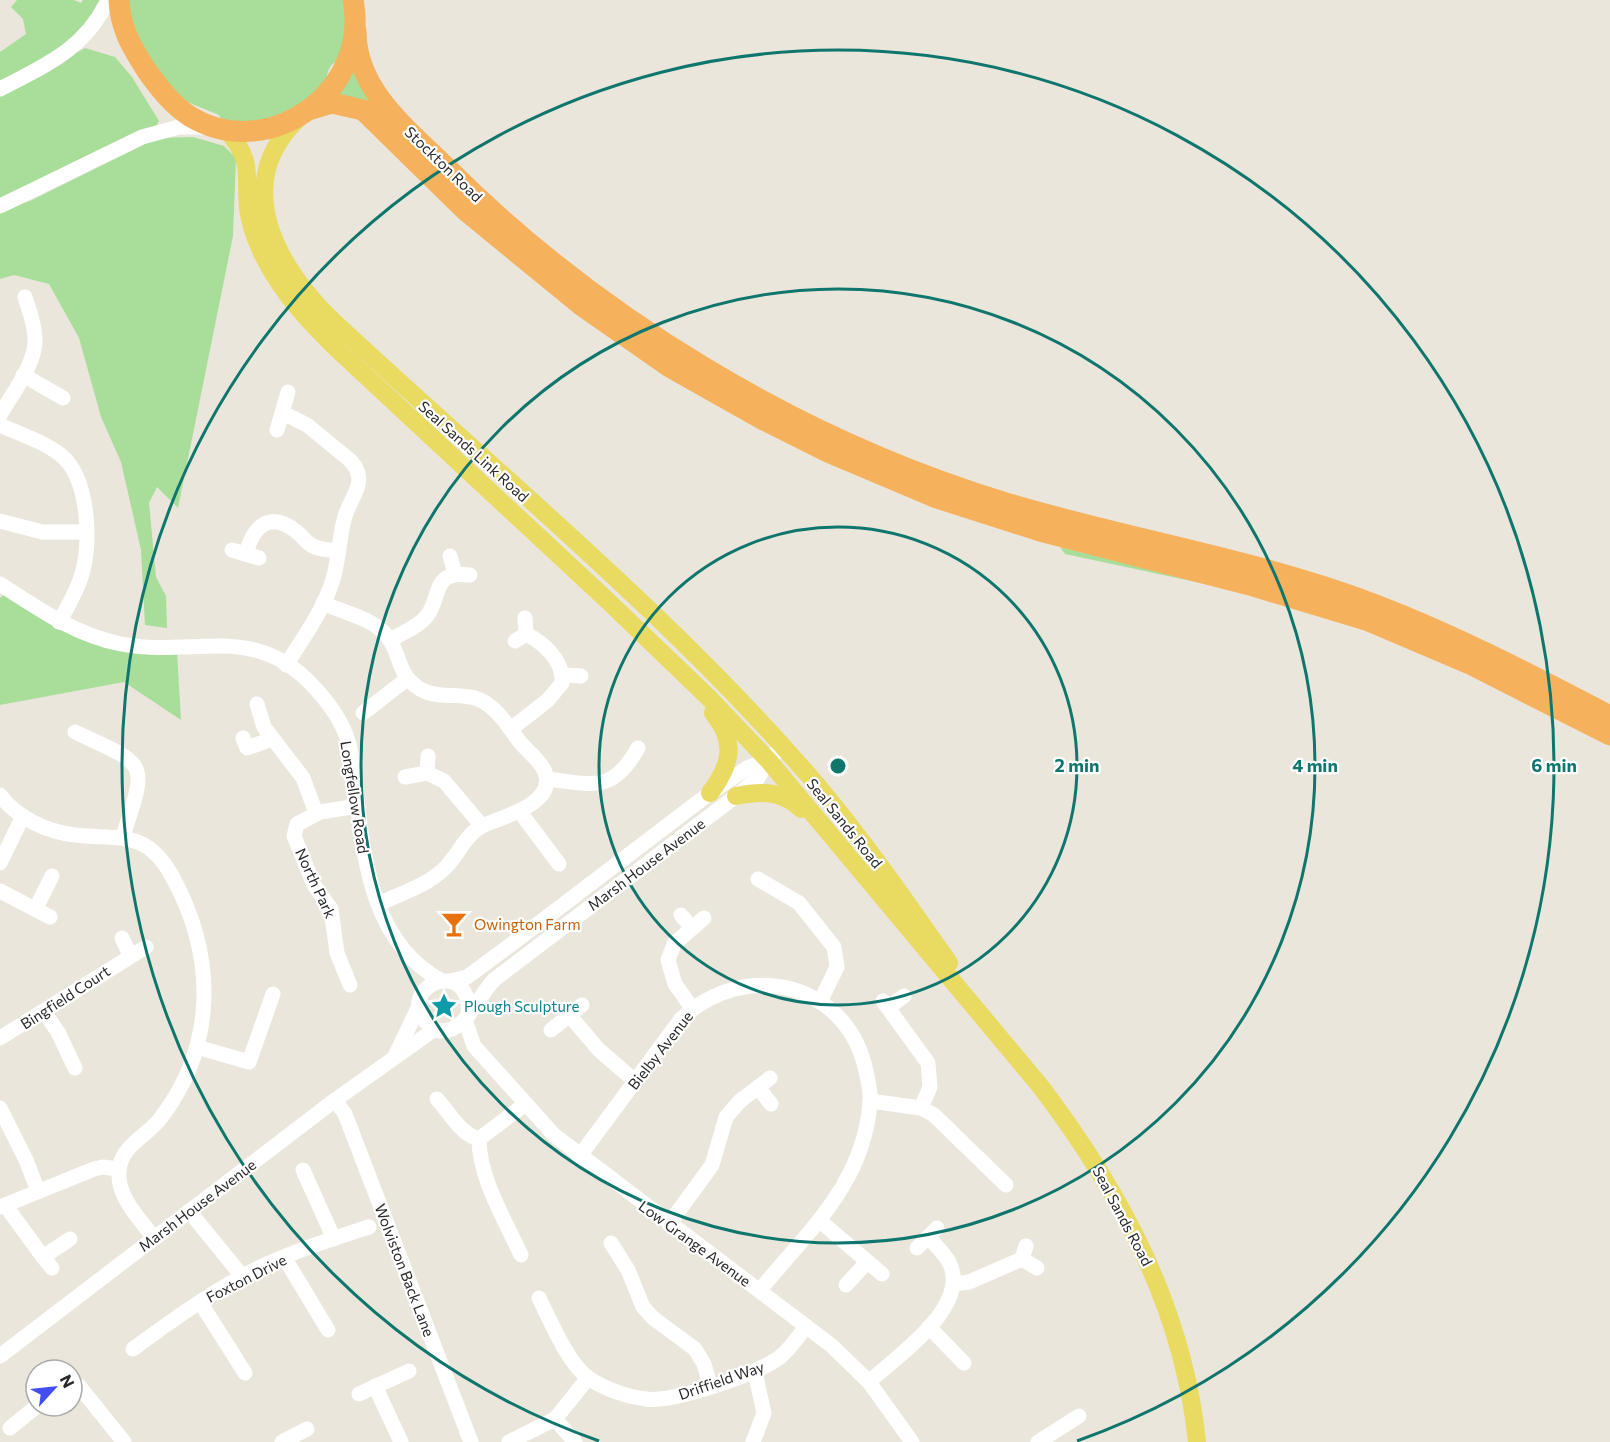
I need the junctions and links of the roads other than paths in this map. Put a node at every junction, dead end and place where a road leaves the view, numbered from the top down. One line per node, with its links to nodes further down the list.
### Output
1 (108, 0): 6 (street)
2 (119, 0): 8 (highway)
3 (353, 0): 5 (highway, Stockton Road)
4 (362, 0): 5 (highway)
5 (356, 26): 7 (highway); 10 (highway, Stockton Road)
6 (0, 89)
7 (306, 113): 8 (highway, Stockton Road); 10 (highway, Stockton Road); 43 (main road, Seal Sands Link Road)
8 (222, 128): 9 (street); 30 (main road, Seal Sands Link Road)
9 (0, 206)
10 (558, 280): 34 (highway)
11 (25, 297): 12 (street)
12 (23, 375): 14 (street); 16 (street)
13 (288, 392): 15 (street)
14 (63, 398)
15 (283, 414): 18 (street); 21 (street)
16 (0, 415)
17 (0, 425): 20 (street)
18 (278, 430)
19 (0, 521): 20 (street)
20 (85, 532): 27 (street)
21 (339, 551): 22 (street); 25 (street)
22 (246, 554)
23 (450, 556): 28 (street)
24 (0, 584): 27 (street, Longfellow Road)
25 (323, 603): 28 (street); 29 (street)
26 (525, 618): 31 (street)
27 (59, 622): 29 (street, Longfellow Road)
28 (390, 640): 33 (street)
29 (286, 665): 53 (street, Longfellow Road)
30 (675, 668): 46 (main road, Seal Sands Link Road); 50 (main road)
31 (563, 675): 32 (street); 38 (street)
32 (581, 676)
33 (407, 679): 36 (street); 38 (street)
34 (1548, 693): 37 (highway); 40 (highway)
35 (257, 704): 42 (street)
36 (363, 713)
37 (1610, 716)
38 (511, 729): 49 (street)
39 (75, 732): 59 (street)
40 (1610, 735)
41 (243, 738): 42 (street)
42 (272, 739): 55 (street)
43 (782, 747): 46 (street, Marsh House Avenue); 86 (main road, Seal Sands Road)
44 (428, 756): 47 (street)
45 (637, 759): 49 (street)
46 (768, 760): 50 (street, Marsh House Avenue); 52 (street, Marsh House Avenue); 57 (main road, Seal Sands Road)
47 (427, 773): 48 (street); 58 (street)
48 (405, 777)
49 (547, 780): 54 (street)
50 (710, 793): 75 (street, Marsh House Avenue)
51 (0, 795): 56 (street)
52 (736, 796): 57 (main road); 85 (street, Marsh House Avenue)
53 (358, 806): 55 (street); 65 (street, Longfellow Road)
54 (520, 812): 58 (street); 60 (street)
55 (316, 813): 76 (street, North Park)
56 (23, 816): 59 (street); 61 (street)
57 (822, 825): 86 (main road, Seal Sands Road)
58 (482, 826): 65 (street)
59 (123, 836): 91 (street)
60 (558, 854)
61 (0, 863)
62 (52, 876): 66 (street)
63 (762, 887): 80 (street)
64 (0, 891): 66 (street)
65 (378, 903): 74 (street, Longfellow Road)
66 (36, 908): 68 (street)
67 (681, 915): 70 (street)
68 (50, 917)
69 (704, 918): 70 (street)
70 (692, 928): 82 (street)
71 (122, 938): 73 (street)
72 (147, 947): 73 (street, Bingfield Court)
73 (130, 955): 83 (street, Bingfield Court)
74 (410, 960): 75 (street, Longfellow Road); 79 (street, Longfellow Road)
75 (446, 981): 79 (street, Marsh House Avenue); 85 (street)
76 (353, 984)
77 (273, 994): 91 (street)
78 (904, 996): 101 (street)
79 (420, 1001): 87 (street); 92 (street, Marsh House Avenue)
80 (820, 1002): 82 (street, Bielby Avenue); 97 (street, Bielby Avenue)
81 (582, 1005): 84 (street)
82 (693, 1008): 94 (street, Bielby Avenue)
83 (44, 1012): 89 (street, Bingfield Court); 93 (street)
84 (570, 1016): 88 (street); 94 (street)
85 (467, 1017): 87 (street, Marsh House Avenue); 90 (street, Low Grange Avenue)
86 (986, 1020): 158 (main road, Seal Sands Road)
87 (438, 1030): 90 (street, Low Grange Avenue); 92 (street, Marsh House Avenue)
88 (551, 1030)
89 (0, 1038)
90 (474, 1046): 99 (street, Low Grange Avenue)
91 (197, 1047): 104 (street)
92 (395, 1056): 96 (street, Marsh House Avenue)
93 (75, 1068)
94 (635, 1081): 103 (street, Bielby Avenue)
95 (437, 1099): 102 (street)
96 (335, 1101): 109 (street, Marsh House Avenue); 153 (street, Wolviston Back Lane)
97 (870, 1101): 101 (street); 110 (street, Bielby Avenue)
98 (771, 1104): 111 (street)
99 (524, 1105): 102 (street); 103 (street, Low Grange Avenue)
100 (0, 1108): 107 (street)
101 (921, 1108): 106 (street)
102 (479, 1139): 118 (street)
103 (579, 1157): 111 (street, Low Grange Avenue)
104 (119, 1169): 107 (street); 114 (street)
105 (303, 1170): 116 (street)
106 (995, 1180)
107 (38, 1191): 108 (street)
108 (2, 1206): 115 (street)
109 (189, 1211): 114 (street, Marsh House Avenue); 123 (street)
110 (820, 1221): 120 (street); 126 (street, Bielby Avenue)
111 (669, 1224): 126 (street, Low Grange Avenue)
112 (369, 1227): 116 (street, Foxton Drive)
113 (928, 1237): 124 (street)
114 (154, 1238): 134 (street, Marsh House Avenue)
115 (70, 1239)
116 (334, 1239): 119 (street, Foxton Drive)
117 (611, 1243): 140 (street)
118 (502, 1251)
119 (284, 1257): 123 (street, Foxton Drive); 131 (street)
120 (867, 1262): 122 (street); 125 (street)
121 (1037, 1268): 124 (street)
122 (882, 1274)
123 (242, 1276): 127 (street, Foxton Drive)
124 (954, 1284): 130 (street)
125 (846, 1285)
126 (760, 1290): 129 (street, Low Grange Avenue)
127 (200, 1302): 132 (street, Foxton Drive); 137 (street)
128 (540, 1309): 138 (street, Driffield Way)
129 (806, 1326): 136 (street, Driffield Way); 139 (street, Low Grange Avenue)
130 (929, 1327): 133 (street); 139 (street)
131 (329, 1330)
132 (133, 1349)
133 (960, 1353)
134 (0, 1356)
135 (408, 1371): 141 (street)
136 (755, 1372): 140 (street, Driffield Way); 149 (street)
137 (244, 1374)
138 (588, 1378): 140 (street, Driffield Way); 146 (street)
139 (869, 1382): 156 (street, Low Grange Avenue)
140 (710, 1385)
141 (375, 1386): 143 (street); 152 (street)
142 (84, 1392): 150 (street)
143 (359, 1394)
144 (1079, 1416): 157 (street)
145 (24, 1418): 147 (street)
146 (555, 1419): 154 (street); 155 (street)
147 (11, 1429)
148 (307, 1429): 151 (street)
149 (759, 1440)
150 (124, 1442)
151 (282, 1442)
152 (401, 1442)
153 (471, 1442)
154 (509, 1442)
155 (575, 1442)
156 (912, 1442)
157 (1038, 1442)
158 (1197, 1442)

